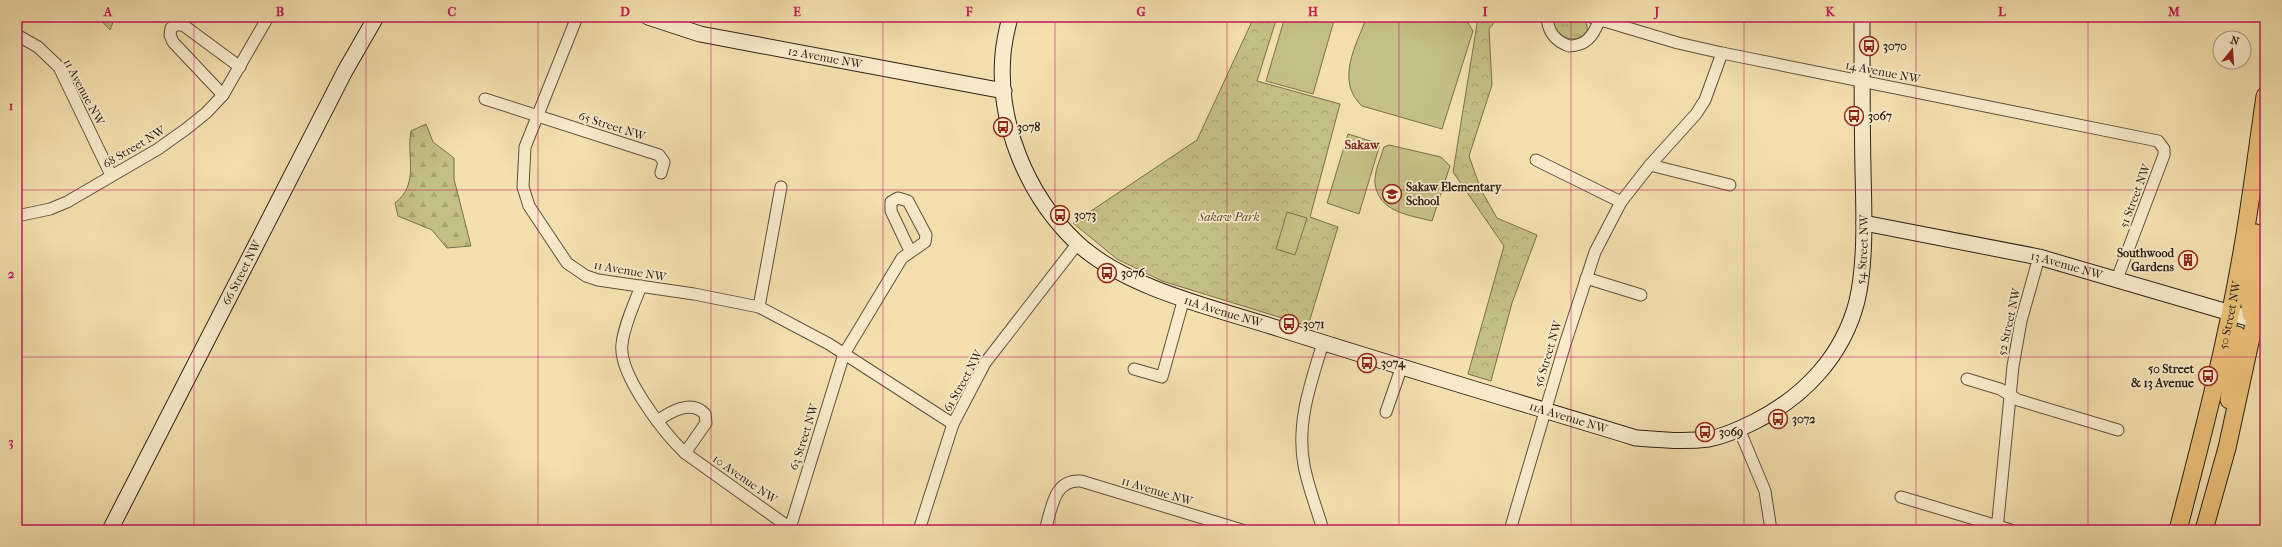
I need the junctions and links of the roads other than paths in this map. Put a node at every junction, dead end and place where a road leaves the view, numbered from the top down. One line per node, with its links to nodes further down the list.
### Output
1 (268, 17): 11 (street, 68 Street NW)
2 (376, 17): 58 (street, 66 Street NW)
3 (577, 17): 17 (street)
4 (648, 17): 13 (street, 12 Avenue NW)
5 (1010, 17): 13 (street, 11A Avenue NW)
6 (1547, 17): 8 (street, 14 Avenue NW)
7 (1862, 17): 12 (street, 54 Street NW)
8 (1594, 19): 10 (street, 14 Avenue NW)
9 (17, 35): 23 (street, 11 Avenue NW)
10 (1722, 53): 12 (street, 14 Avenue NW); 21 (street, 56 Street NW)
11 (240, 66): 14 (street, 68 Street NW); 14 (street)
12 (1862, 81): 18 (street, 14 Avenue NW); 28 (street, 54 Street NW)
13 (1004, 91): 29 (street, 11A Avenue NW)
14 (223, 95): 23 (street, 68 Street NW)
15 (2265, 96): 19 (main road, 50 Street NW)
16 (485, 99): 17 (street, 65 Street NW)
17 (537, 115): 22 (street, 65 Street NW); 35 (street, 11 Avenue NW)
18 (2162, 144): 34 (street, 51 Street NW)
19 (2256, 157): 39 (main road, 50 Street NW); 40 (main road)
20 (1536, 160): 26 (street)
21 (1650, 165): 24 (street); 26 (street, 56 Street NW)
22 (661, 173)
23 (111, 175): 27 (street, 68 Street NW)
24 (1730, 185)
25 (781, 188): 38 (street)
26 (1621, 202): 33 (street, 56 Street NW)
27 (17, 216)
28 (1864, 223): 31 (street, 13 Avenue NW); 51 (street, 54 Street NW)
29 (1078, 243): 37 (street, 11A Avenue NW); 50 (street, 61 Street NW)
30 (910, 251): 42 (street)
31 (2039, 256): 34 (street, 13 Avenue NW); 46 (street, 52 Street NW)
32 (2265, 273): 40 (main road)
33 (1586, 278): 36 (street); 47 (street, 56 Street NW)
34 (2117, 279): 39 (street, 13 Avenue NW)
35 (641, 286): 38 (street, 11 Avenue NW); 49 (street, 10 Avenue NW)
36 (1641, 296)
37 (1184, 298): 41 (street, 11A Avenue NW); 44 (street)
38 (759, 307): 42 (street, 11 Avenue NW)
39 (2230, 312): 40 (street, 13 Avenue NW); 53 (main road); 66 (main road, 50 Street NW)
40 (2260, 322): 53 (main road)
41 (1323, 343): 43 (street, 11A Avenue NW); 62 (street)
42 (844, 354): 50 (street, 11 Avenue NW); 56 (street, 63 Street NW)
43 (1402, 366): 47 (street, 11A Avenue NW); 48 (street)
44 (1134, 368)
45 (1967, 379): 46 (street)
46 (2009, 395): 52 (street); 57 (street, 52 Street NW)
47 (1545, 410): 51 (street, 11A Avenue NW); 63 (street, 56 Street NW)
48 (1386, 412)
49 (657, 421): 54 (street, 10 Avenue NW); 54 (street)
50 (953, 424): 59 (street, 61 Street NW)
51 (1739, 430): 64 (street)
52 (2118, 430)
53 (2227, 448): 67 (main road)
54 (685, 453): 56 (street, 10 Avenue NW)
55 (1901, 497): 57 (street)
56 (790, 528)
57 (1997, 528): 65 (street)
58 (110, 530)
59 (919, 530)
60 (1045, 530): 61 (street, 11 Avenue NW)
61 (1242, 530)
62 (1323, 530)
63 (1510, 530)
64 (1771, 530)
65 (2011, 530)
66 (2178, 530)
67 (2204, 530)

